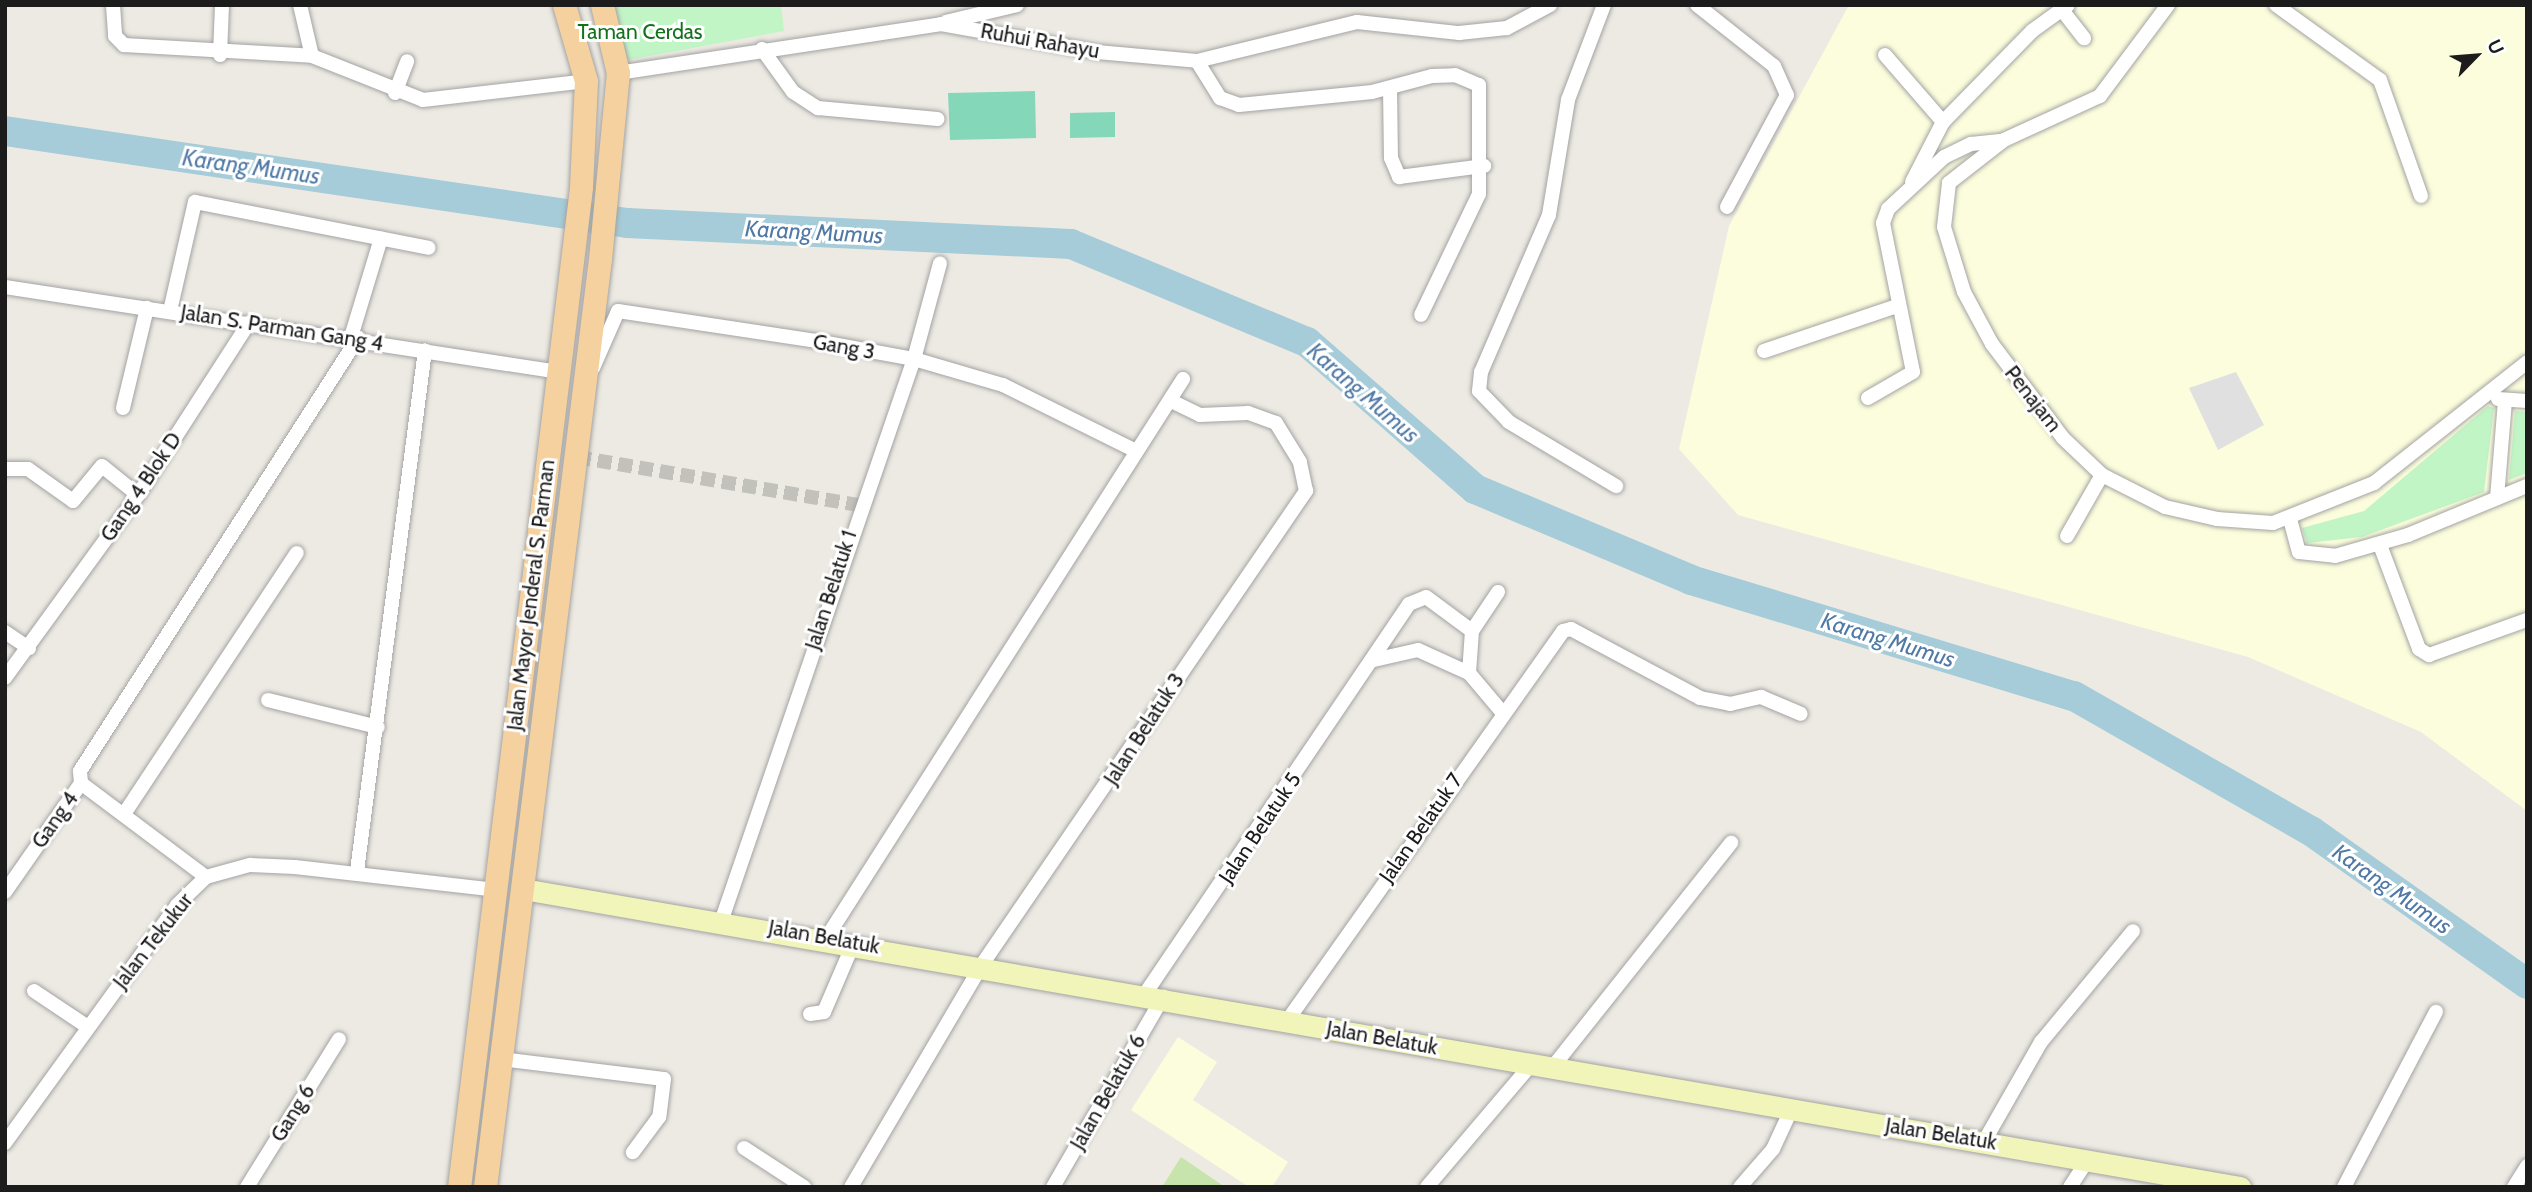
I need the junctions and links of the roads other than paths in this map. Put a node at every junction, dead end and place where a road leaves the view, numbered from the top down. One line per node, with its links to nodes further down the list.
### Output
1 (113, 5): 16 (street)
2 (222, 5): 16 (street)
3 (300, 5): 18 (street)
4 (564, 5): 22 (main road, Jalan Mayor Jenderal S. Parman)
5 (602, 5): 21 (main road, Jalan Mayor Jenderal S. Parman)
6 (1017, 5): 13 (street)
7 (1550, 5): 20 (street, Ruhui Rahayu)
8 (1604, 5): 58 (street)
9 (1697, 5): 31 (street)
10 (2168, 5): 27 (street, Penajam)
11 (2276, 5): 30 (street)
12 (2065, 8): 14 (street); 26 (street)
13 (941, 24): 15 (street, Ruhui Rahayu); 20 (street, Ruhui Rahayu)
14 (2084, 38)
15 (762, 49): 21 (street, Ruhui Rahayu); 25 (street)
16 (220, 55): 18 (street)
17 (1885, 55): 26 (street)
18 (312, 56): 24 (street)
19 (407, 61): 24 (street)
20 (1197, 61): 23 (street)
21 (629, 71): 48 (main road, Jalan Mayor Jenderal S. Parman)
22 (586, 81): 24 (street); 46 (main road, Jalan Mayor Jenderal S. Parman)
23 (1390, 88): 28 (street); 28 (street)
24 (395, 93)
25 (937, 119)
26 (1943, 122): 29 (street)
27 (2004, 140): 29 (street); 57 (street, Penajam)
28 (1484, 166): 39 (street)
29 (1911, 183): 36 (street)
30 (2421, 196)
31 (1727, 207)
32 (381, 238): 33 (street); 38 (street); 41 (street, Gang 4)
33 (429, 248)
34 (940, 263): 44 (street, Jalan Belatuk 1)
35 (5, 287): 37 (street, Jalan S. Parman Gang 4)
36 (1897, 306): 43 (street); 49 (street)
37 (147, 308): 38 (street, Jalan S. Parman Gang 4); 54 (street)
38 (170, 311): 40 (street, Jalan S. Parman Gang 4)
39 (1421, 315)
40 (249, 323): 41 (street, Jalan S. Parman Gang 4); 60 (street, Gang 4 Blok D)
41 (355, 337): 42 (street, Jalan S. Parman Gang 4); 78 (street, Gang 4)
42 (425, 350): 46 (street, Jalan S. Parman Gang 4); 77 (street)
43 (1764, 351)
44 (915, 359): 48 (street, Gang 3); 55 (street, Gang 3); 86 (street, Jalan Belatuk 1)
45 (2527, 362): 50 (street, Penajam)
46 (558, 372): 84 (main road, Jalan Mayor Jenderal S. Parman)
47 (1183, 379): 52 (street)
48 (584, 387): 83 (main road, Jalan Mayor Jenderal S. Parman)
49 (1868, 398)
50 (2483, 398): 51 (street); 62 (street, Penajam)
51 (2505, 400): 53 (street); 61 (street)
52 (1171, 401): 55 (street); 90 (street, Jalan Belatuk 3)
53 (2527, 401)
54 (124, 408)
55 (1136, 451): 88 (street)
56 (5, 469): 60 (street)
57 (2102, 475): 62 (street, Penajam); 63 (street)
58 (1616, 486)
59 (2527, 486): 61 (street)
60 (138, 495): 70 (street, Gang 4 Blok D)
61 (2497, 498): 64 (street)
62 (2290, 520): 64 (street)
63 (2067, 536)
64 (2379, 545): 67 (street)
65 (297, 553): 79 (street)
66 (1498, 592): 68 (street)
67 (2527, 620)
68 (1472, 631): 71 (street, Jalan Belatuk 5); 72 (street)
69 (5, 632): 70 (street)
70 (29, 648): 73 (street, Gang 4 Blok D)
71 (1373, 660): 72 (street); 92 (street, Jalan Belatuk 5)
72 (1469, 673): 75 (street)
73 (5, 678)
74 (268, 700): 77 (street)
75 (1502, 712): 76 (street, Jalan Belatuk 7); 95 (street, Jalan Belatuk 7)
76 (1801, 714)
77 (378, 727): 81 (street)
78 (81, 783): 79 (street); 85 (street, Gang 4)
79 (124, 814): 82 (street)
80 (1731, 843): 100 (street)
81 (358, 872): 82 (street, Jalan Tekukur); 84 (street, Jalan Tekukur)
82 (206, 877): 96 (street, Jalan Tekukur)
83 (523, 889): 86 (street, Jalan Belatuk); 99 (main road, Jalan Mayor Jenderal S. Parman)
84 (496, 890): 98 (main road, Jalan Mayor Jenderal S. Parman)
85 (5, 892)
86 (722, 919): 88 (street, Jalan Belatuk)
87 (2133, 930): 102 (street)
88 (827, 937): 89 (street, Jalan Belatuk)
89 (854, 942): 90 (street, Jalan Belatuk); 94 (street)
90 (981, 966): 92 (street, Jalan Belatuk); 113 (street, Jalan Belatuk 3)
91 (34, 991): 96 (street)
92 (1154, 995): 95 (street, Jalan Belatuk); 114 (street, Jalan Belatuk 6)
93 (2436, 1012): 118 (street)
94 (810, 1014)
95 (1287, 1021): 100 (street, Jalan Belatuk)
96 (88, 1027): 103 (street, Jalan Tekukur)
97 (339, 1039): 109 (street, Gang 6)
98 (475, 1055): 99 (main road); 110 (main road, Jalan Mayor Jenderal S. Parman)
99 (501, 1059): 105 (street); 111 (main road, Jalan Mayor Jenderal S. Parman)
100 (1542, 1067): 101 (street, Jalan Belatuk); 115 (street)
101 (1791, 1110): 102 (street, Jalan Belatuk); 116 (street)
102 (1985, 1140): 106 (street, Jalan Belatuk)
103 (5, 1143)
104 (744, 1148): 112 (street)
105 (634, 1152)
106 (2087, 1161): 108 (street, Jalan Belatuk); 117 (street)
107 (2527, 1166): 119 (street)
108 (2237, 1186)
109 (247, 1187)
110 (459, 1187)
111 (485, 1187)
112 (804, 1187)
113 (851, 1187)
114 (1053, 1187)
115 (1427, 1187)
116 (1740, 1187)
117 (2070, 1187)
118 (2344, 1187)
119 (2514, 1187)

